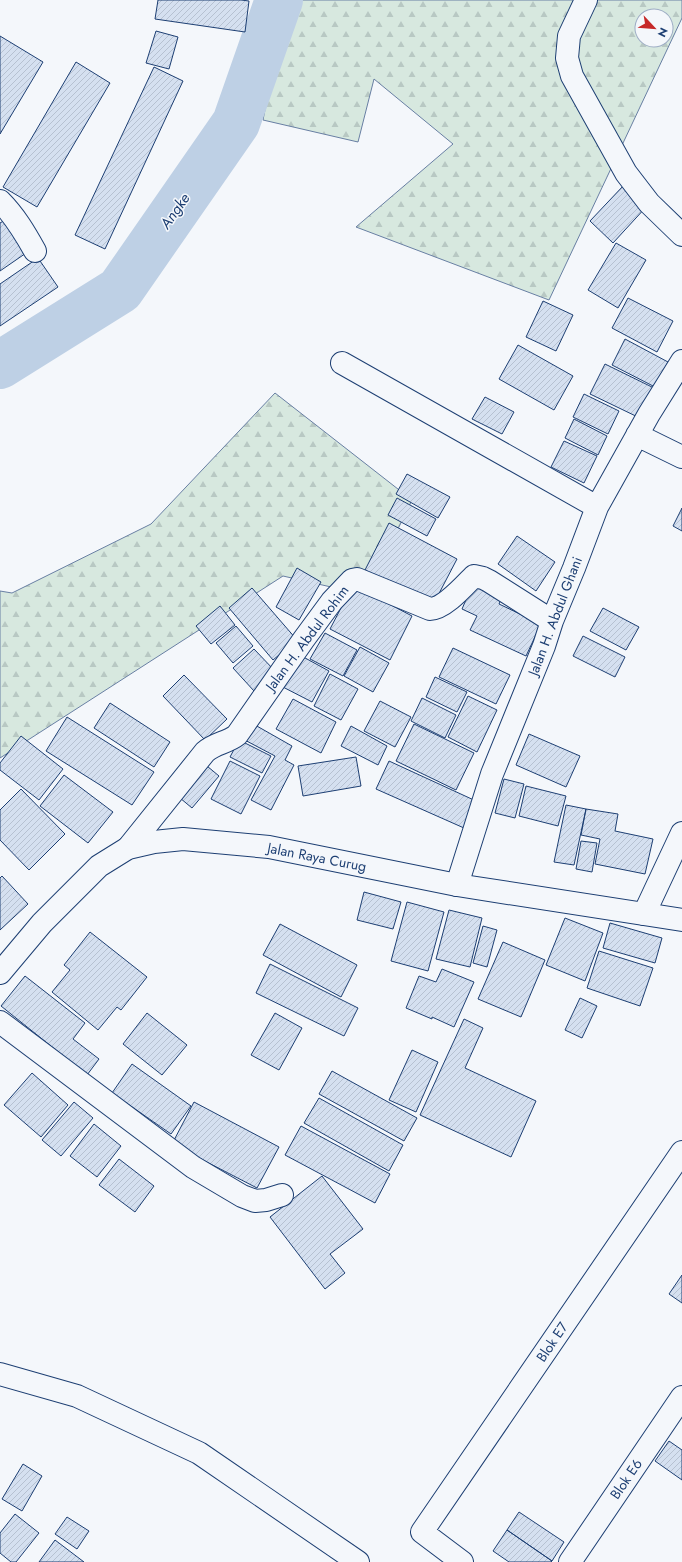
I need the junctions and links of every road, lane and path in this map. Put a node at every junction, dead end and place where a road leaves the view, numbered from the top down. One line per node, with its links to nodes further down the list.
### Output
1 (586, 0): 3 (street)
2 (0, 201): 4 (street)
3 (682, 235)
4 (35, 251)
5 (682, 361): 7 (street, Jalan H. Abdul Ghani)
6 (342, 363): 9 (street)
7 (637, 435): 8 (street); 9 (street, Jalan H. Abdul Ghani)
8 (682, 457)
9 (597, 506): 10 (street, Jalan H. Abdul Ghani)
10 (552, 621): 12 (street, Jalan H. Abdul Rohim); 13 (street, Jalan H. Abdul Ghani)
11 (682, 833): 14 (street)
12 (128, 848): 13 (street, Jalan Raya Curug); 16 (street, Jalan Raya Curug)
13 (457, 884): 14 (street, Jalan Raya Curug)
14 (644, 914): 15 (street, Jalan Raya Curug)
15 (682, 920)
16 (0, 973)
17 (0, 1022): 19 (street)
18 (682, 1152): 23 (street, Blok E7)
19 (282, 1195)
20 (0, 1374): 22 (street)
21 (682, 1397): 24 (street, Blok E6)
22 (358, 1562)
23 (462, 1562)
24 (570, 1562)

